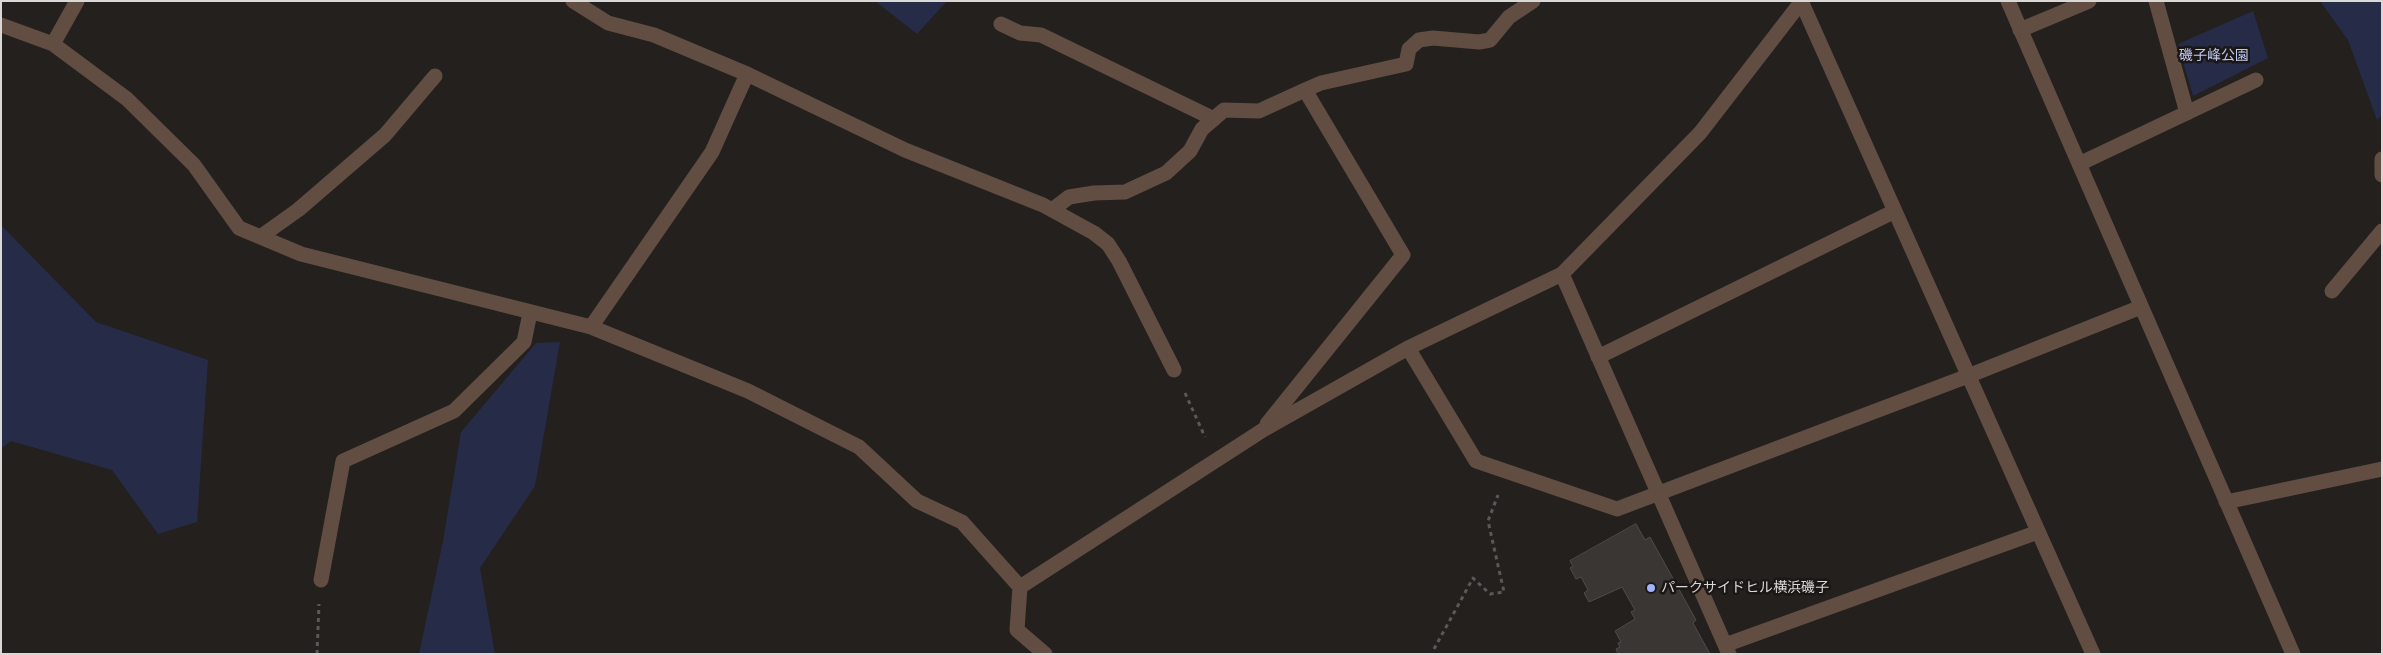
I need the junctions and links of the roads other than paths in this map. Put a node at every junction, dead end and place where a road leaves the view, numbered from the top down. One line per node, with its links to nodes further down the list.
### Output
1 (77, 1): 11 (street)
2 (573, 1): 12 (street)
3 (1533, 1): 15 (street)
4 (1802, 1): 22 (street); 25 (street)
5 (2008, 1): 10 (street)
6 (2089, 1): 10 (street)
7 (2156, 1): 16 (street)
8 (1002, 24): 17 (street)
9 (1, 25): 11 (street)
10 (2020, 30): 19 (street)
11 (53, 44): 24 (street)
12 (747, 74): 21 (street); 29 (street)
13 (435, 76): 24 (street)
14 (2256, 80): 16 (street)
15 (1305, 90): 17 (street); 34 (street)
16 (2187, 113): 19 (street)
17 (1214, 118): 21 (street)
18 (2382, 159): 20 (street)
19 (2079, 164): 27 (street)
20 (2382, 175)
21 (1052, 210): 32 (street)
22 (1895, 211): 31 (street); 33 (street)
23 (2382, 231): 26 (street)
24 (260, 237): 28 (street)
25 (1562, 274): 30 (street); 31 (street)
26 (2332, 291)
27 (2142, 307): 33 (street); 37 (street)
28 (530, 313): 29 (street); 39 (street)
29 (591, 327): 40 (street)
30 (1408, 348): 34 (street); 36 (street)
31 (1598, 357): 36 (street)
32 (1174, 370)
33 (1968, 376): 36 (street); 38 (street)
34 (1263, 430): 40 (street)
35 (2382, 469): 37 (street)
36 (1659, 494): 41 (street)
37 (2226, 502): 44 (street)
38 (2038, 532): 41 (street); 43 (street)
39 (321, 580)
40 (1020, 587): 42 (street)
41 (1727, 650)
42 (1045, 654)
43 (2092, 654)
44 (2293, 654)

